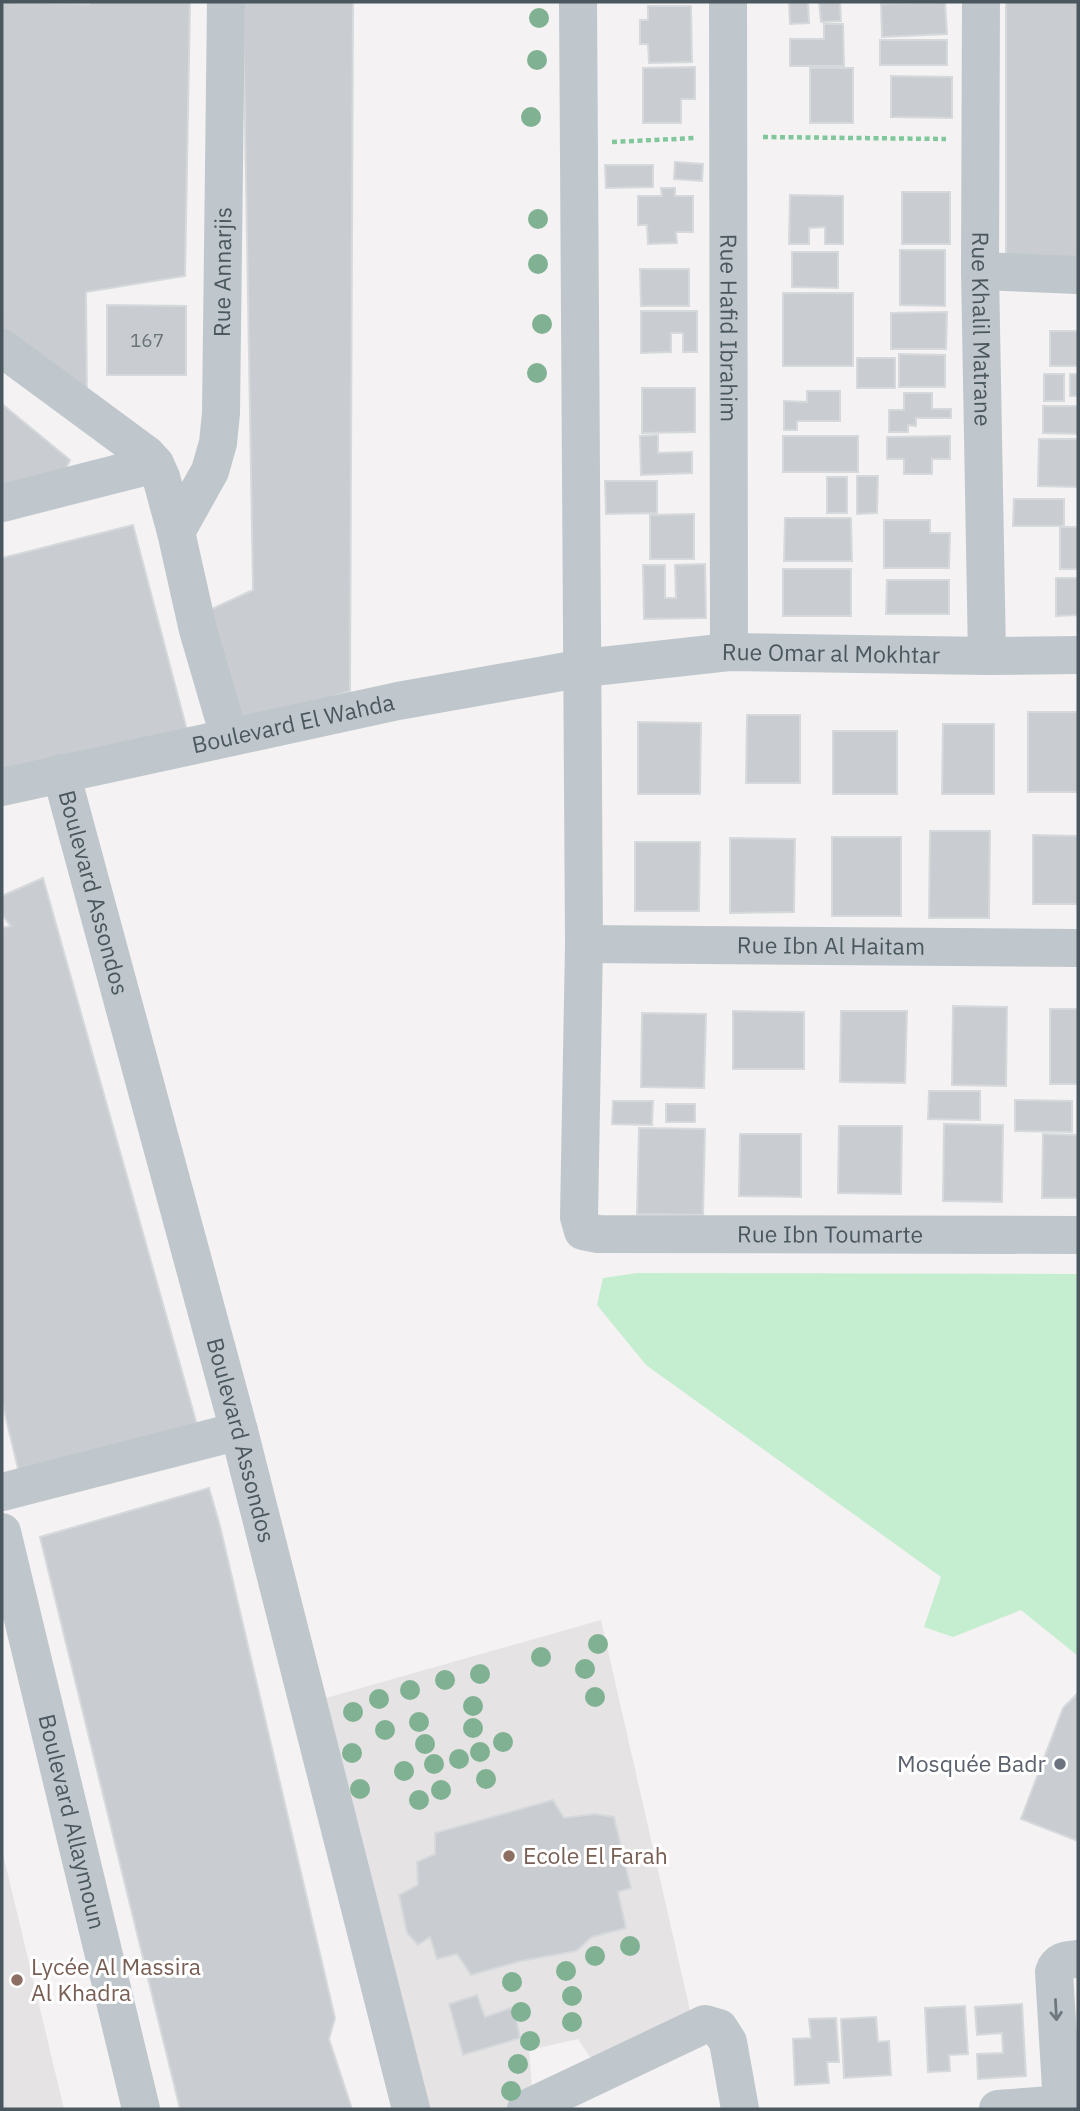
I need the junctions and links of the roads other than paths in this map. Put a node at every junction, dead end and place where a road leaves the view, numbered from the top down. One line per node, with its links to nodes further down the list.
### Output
1 (226, 2): 10 (street, Rue Annarjis)
2 (578, 2): 14 (street)
3 (728, 2): 11 (street, Rue Hafid Ibrahim)
4 (981, 2): 5 (street, Rue Khalil Matrane)
5 (980, 271): 6 (street); 13 (street, Rue Khalil Matrane)
6 (1078, 275)
7 (3, 350): 8 (street)
8 (155, 464): 9 (street); 10 (street)
9 (2, 503)
10 (176, 532): 15 (street)
11 (729, 652): 13 (street, Rue Omar al Mokhtar); 14 (street, Rue Omar al Mokhtar)
12 (1078, 655): 13 (street, Rue Omar al Mokhtar)
13 (987, 656)
14 (584, 668): 15 (street, Boulevard El Wahda); 18 (street)
15 (229, 736): 16 (street, Boulevard El Wahda)
16 (61, 773): 17 (street, Boulevard El Wahda); 21 (street, Boulevard Assondos)
17 (2, 787)
18 (584, 944): 19 (street, Rue Ibn Al Haitam); 20 (street, Rue Ibn Toumarte)
19 (1078, 948)
20 (1078, 1235)
21 (239, 1431): 22 (street); 28 (street, Boulevard Assondos)
22 (2, 1492)
23 (2, 1532): 24 (street, Boulevard Allaymoun)
24 (13, 1627): 27 (street, Boulevard Allaymoun)
25 (1078, 1959): 26 (street, one-way to 26)
26 (1070, 2104): 31 (street)
27 (141, 2109)
28 (411, 2109)
29 (526, 2109): 30 (street)
30 (740, 2109)
31 (998, 2109)

